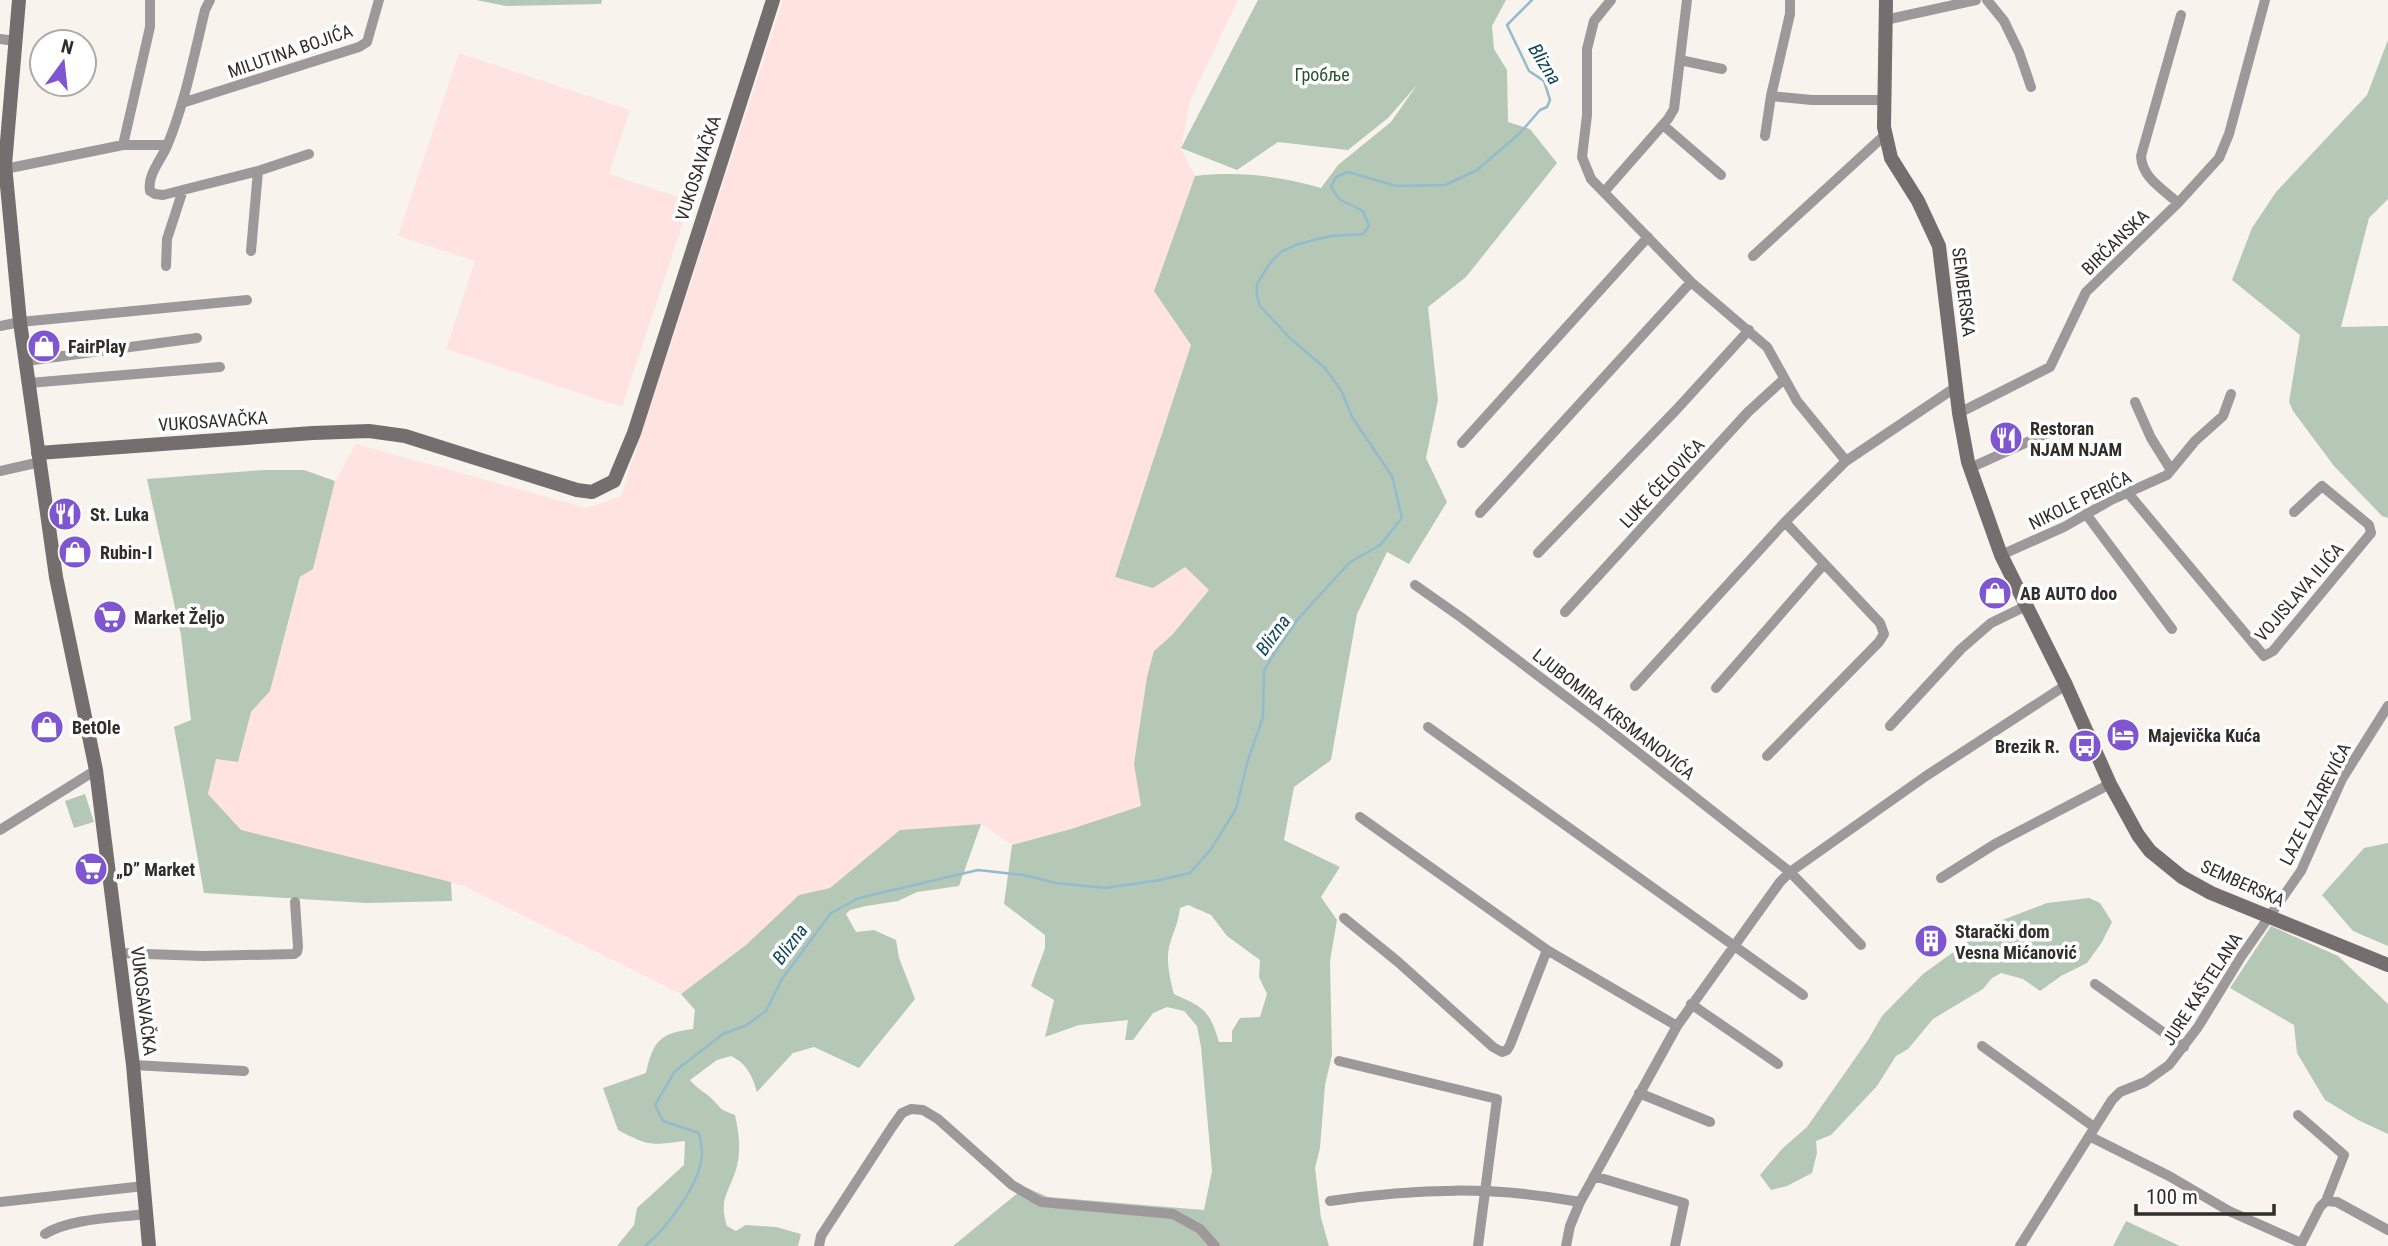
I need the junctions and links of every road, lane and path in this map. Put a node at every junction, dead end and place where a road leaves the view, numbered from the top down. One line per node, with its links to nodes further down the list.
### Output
1 (19, 0): 15 (main road)
2 (150, 0): 25 (street)
3 (210, 0): 21 (street)
4 (379, 0): 21 (street, MILUTINA BOJIĆA)
5 (773, 0): 55 (main road, VUKOSAVAČKA)
6 (1611, 0): 32 (street)
7 (1687, 0): 16 (street)
8 (1790, 0): 19 (street)
9 (1886, 0): 14 (main road, SEMBERSKA)
10 (1976, 0): 14 (street)
11 (1987, 0): 18 (street)
12 (2265, 0): 34 (street, BIRČANSKA)
13 (2181, 15): 34 (street)
14 (1885, 20): 20 (main road, SEMBERSKA)
15 (8, 40): 28 (main road)
16 (1680, 60): 17 (street); 22 (street)
17 (1721, 69)
18 (2031, 87)
19 (1771, 96): 20 (street); 24 (street)
20 (1885, 100): 23 (main road, SEMBERSKA)
21 (182, 103): 26 (street)
22 (1663, 125): 30 (street); 32 (street)
23 (1886, 134): 37 (street); 49 (main road, SEMBERSKA)
24 (1765, 136)
25 (123, 145): 26 (street); 28 (street)
26 (167, 145): 31 (street)
27 (309, 154): 29 (street)
28 (5, 169): 33 (main road)
29 (258, 171): 31 (street); 36 (street)
30 (1721, 175)
31 (183, 190): 38 (street)
32 (1604, 192): 35 (street)
33 (3, 195): 41 (main road)
34 (2178, 203): 52 (street, BIRČANSKA)
35 (1648, 237): 39 (street); 54 (street)
36 (251, 251)
37 (1753, 257)
38 (166, 267)
39 (1691, 282): 43 (street); 62 (street)
40 (247, 300): 41 (street)
41 (20, 322): 42 (street); 45 (main road)
42 (0, 326)
43 (1749, 330): 47 (street); 65 (street)
44 (197, 338): 45 (street)
45 (26, 361): 48 (main road)
46 (220, 367): 48 (street)
47 (1784, 379): 56 (street); 70 (street, LUKE ĆELOVIĆA)
48 (29, 383): 55 (main road)
49 (1956, 387): 52 (main road, SEMBERSKA); 56 (street)
50 (2231, 394): 58 (street, NIKOLE PERIĆA)
51 (2135, 402): 58 (street)
52 (1959, 413): 57 (main road, SEMBERSKA)
53 (2066, 429): 57 (street)
54 (1462, 443)
55 (39, 458): 59 (street); 79 (main road, VUKOSAVAČKA)
56 (1846, 461): 64 (street)
57 (1970, 468): 66 (main road, SEMBERSKA)
58 (2171, 470): 60 (street, NIKOLE PERIĆA)
59 (0, 471)
60 (2128, 493): 61 (street, VOJISLAVA ILIĆA); 63 (street, NIKOLE PERIĆA)
61 (2294, 512)
62 (1480, 513)
63 (2086, 514): 66 (street, NIKOLE PERIĆA); 71 (street)
64 (1785, 522): 67 (street); 73 (street)
65 (1538, 553)
66 (2001, 555): 69 (main road, SEMBERSKA)
67 (1824, 564): 74 (street); 78 (street)
68 (1415, 585): 83 (street, LJUBOMIRA KRSMANOVIĆA)
69 (2026, 606): 72 (main road, SEMBERSKA); 76 (street)
70 (1565, 611)
71 (2172, 629)
72 (2066, 685): 80 (main road, SEMBERSKA); 83 (street)
73 (1635, 686)
74 (1716, 688)
75 (2388, 706): 86 (street, LAZE LAZAREVIĆA)
76 (1890, 726)
77 (1428, 727): 88 (street)
78 (1767, 756)
79 (96, 770): 82 (street); 91 (main road, VUKOSAVAČKA)
80 (2110, 784): 84 (street); 86 (main road, SEMBERSKA)
81 (1360, 817): 90 (street)
82 (0, 830)
83 (1790, 872): 88 (street); 89 (street, LJUBOMIRA KRSMANOVIĆA)
84 (1941, 878)
85 (295, 902): 91 (street)
86 (2269, 916): 92 (main road, SEMBERSKA); 98 (street, JURE KAŠTELANA)
87 (1344, 918): 90 (street)
88 (1735, 945): 94 (street); 95 (street)
89 (1861, 945)
90 (1547, 950): 96 (street)
91 (119, 953): 100 (main road, VUKOSAVAČKA)
92 (2388, 965)
93 (2095, 984): 98 (street)
94 (1803, 995)
95 (1691, 1004): 96 (street); 101 (street)
96 (1677, 1026): 103 (street)
97 (1982, 1046): 106 (street)
98 (2184, 1047): 106 (street, JURE KAŠTELANA)
99 (1339, 1061): 109 (street)
100 (133, 1065): 102 (street); 108 (main road, VUKOSAVAČKA)
101 (1778, 1065)
102 (244, 1071)
103 (1639, 1093): 105 (street); 107 (street)
104 (2298, 1115): 111 (street)
105 (1710, 1122)
106 (2091, 1131): 117 (street); 124 (street, JURE KAŠTELANA)
107 (1594, 1176): 113 (street); 123 (street)
108 (144, 1186): 112 (street); 114 (main road, VUKOSAVAČKA)
109 (1485, 1190): 110 (street); 113 (street); 121 (street)
110 (1330, 1201)
111 (2326, 1201): 115 (street); 117 (street)
112 (0, 1202)
113 (1580, 1202): 122 (street)
114 (146, 1214): 116 (street); 118 (main road, VUKOSAVAČKA)
115 (2388, 1230)
116 (45, 1234)
117 (2301, 1245)
118 (149, 1246)
119 (819, 1246): 120 (street)
120 (1215, 1246)
121 (1478, 1246)
122 (1566, 1246)
123 (1675, 1246)
124 (2020, 1246)

